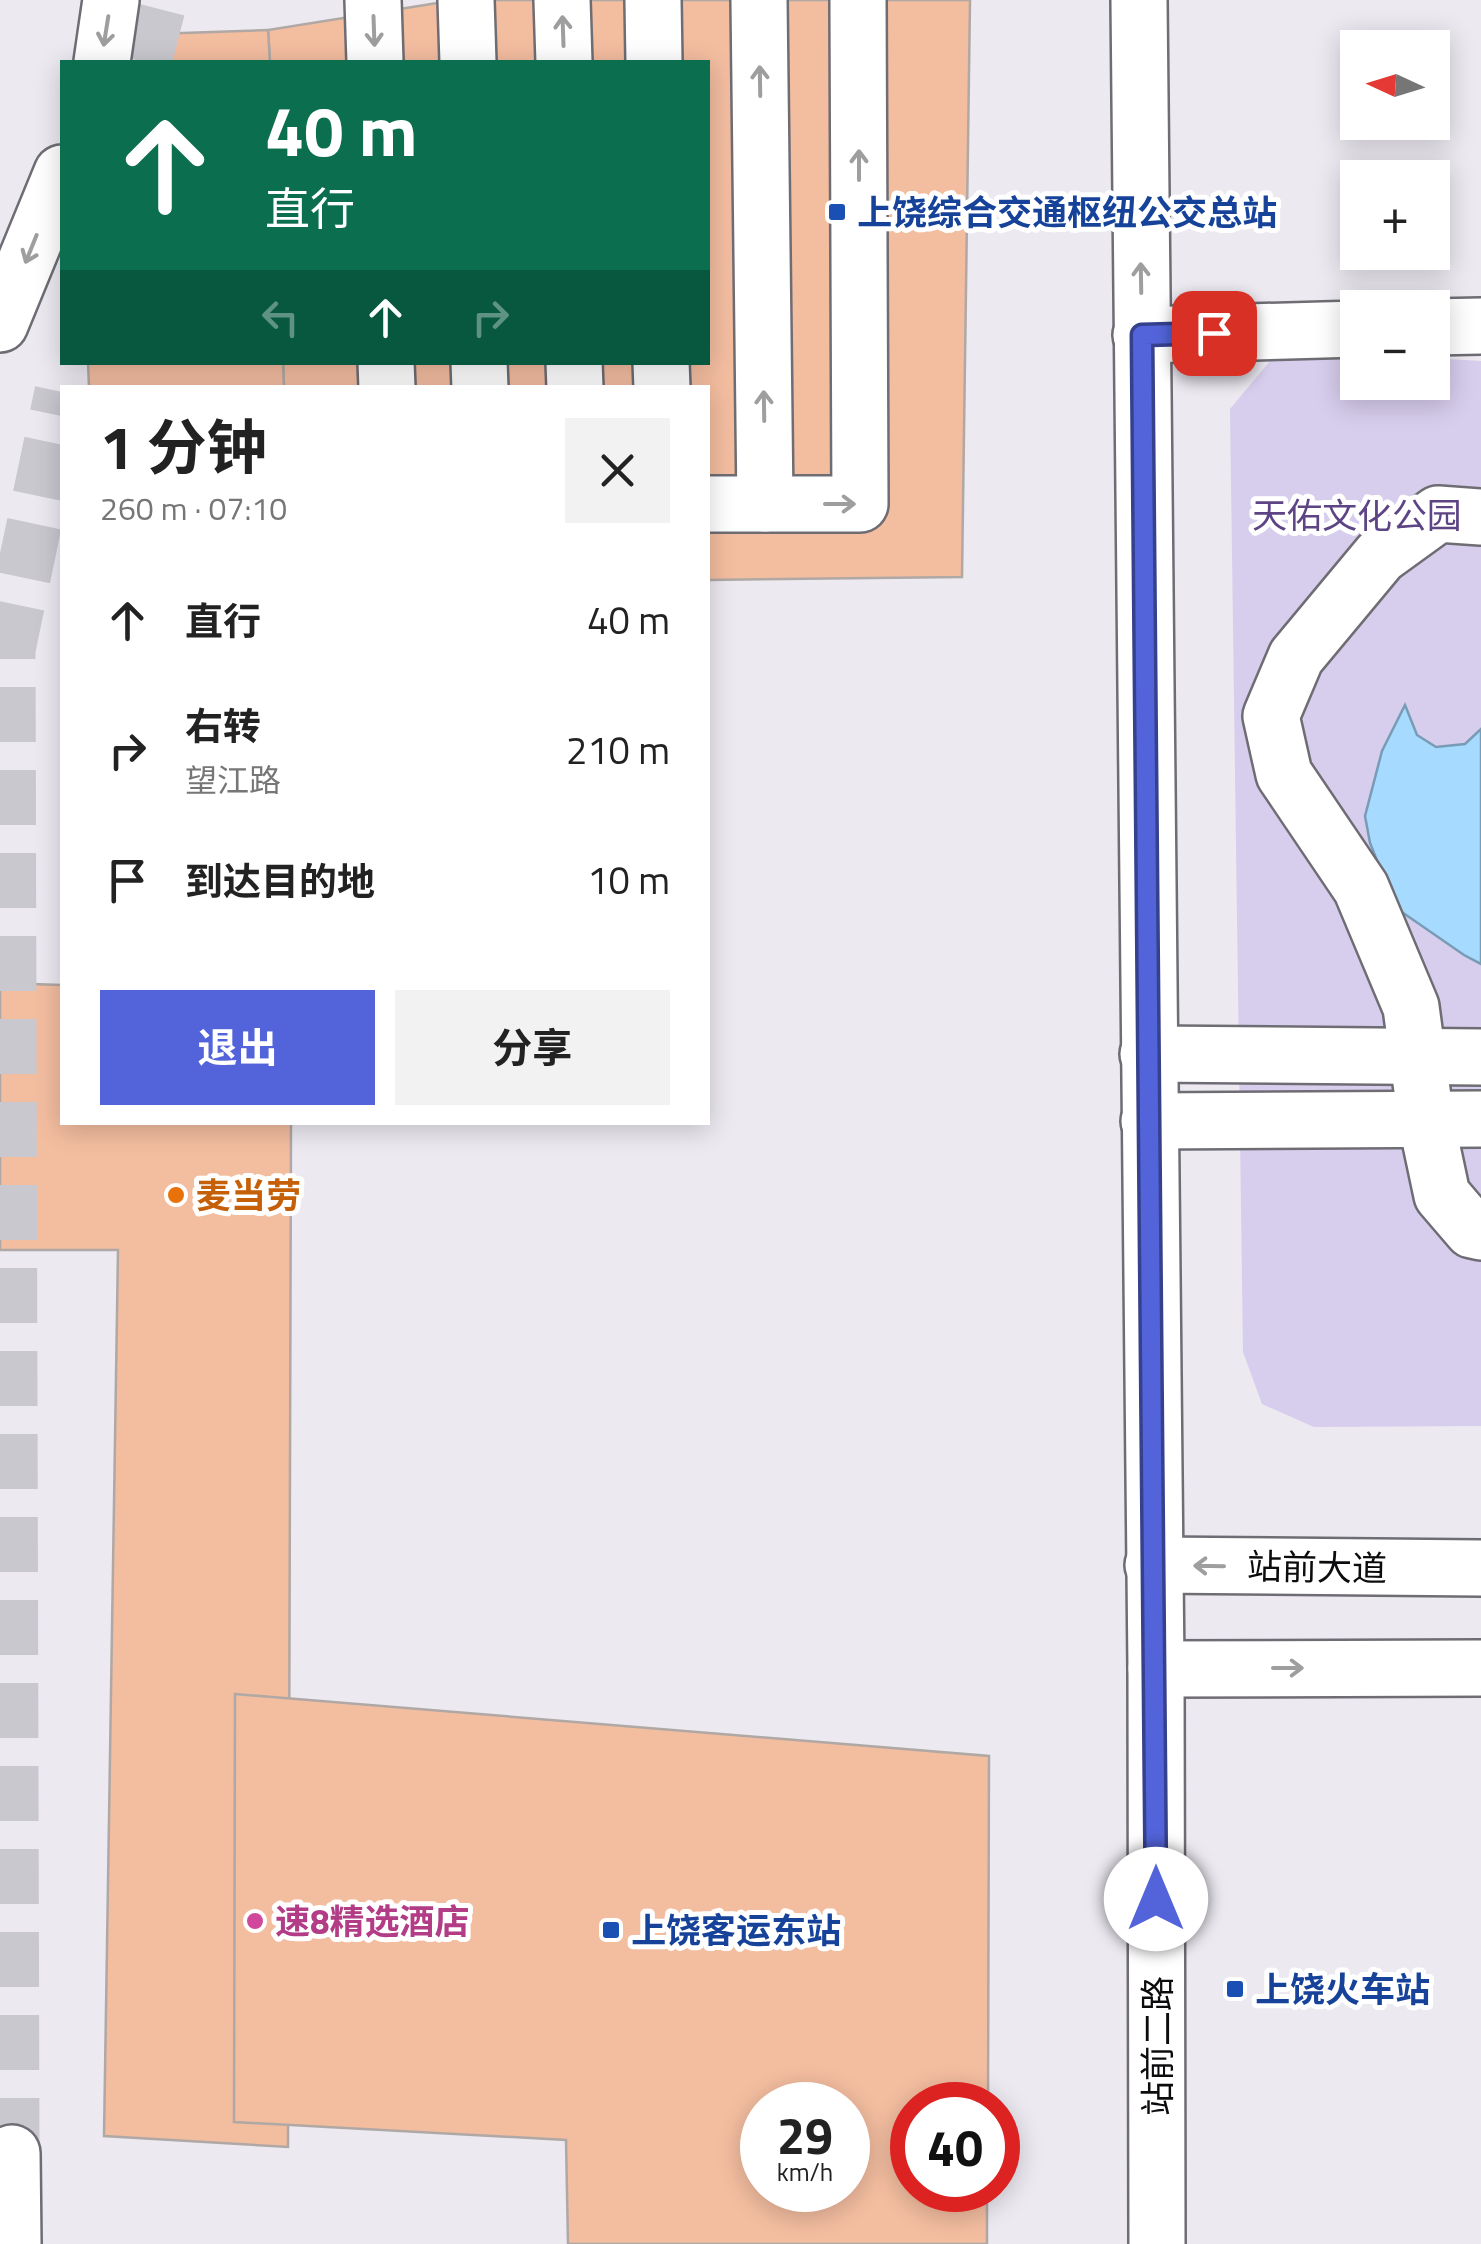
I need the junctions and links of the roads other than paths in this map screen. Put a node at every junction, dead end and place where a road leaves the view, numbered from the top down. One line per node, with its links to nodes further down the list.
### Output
1 (111, 0): 9 (street, one-way to 9)
2 (373, 0): 10 (street, one-way to 10)
3 (466, 0): 11 (street)
4 (562, 0): 12 (street, one-way to 4)
5 (653, 0): 13 (street)
6 (758, 0): 21 (street, one-way to 6)
7 (858, 0): 21 (street, one-way to 7)
8 (1138, 0): 19 (street, 站前二路, one-way to 8)
9 (102, 60)
10 (375, 60)
11 (468, 60)
12 (564, 60)
13 (654, 60)
14 (60, 178): 15 (street, one-way to 15)
15 (0, 324)
16 (1481, 326): 17 (street)
17 (1450, 327)
18 (1340, 330): 19 (street)
19 (1142, 335): 23 (street, 站前二路)
20 (710, 504): 21 (street)
21 (765, 504)
22 (1481, 517): 24 (street)
23 (1148, 1054): 24 (street); 28 (street, 站前二路)
24 (1418, 1056): 25 (street); 26 (street)
25 (1481, 1056)
26 (1426, 1120): 27 (street); 28 (street); 29 (street)
27 (1481, 1120)
28 (1149, 1121): 30 (street, 站前二路)
29 (1481, 1232)
30 (1153, 1565): 31 (street, 站前大道, one-way to 30); 32 (street, 站前二路)
31 (1481, 1568)
32 (1156, 1668): 33 (street, one-way to 33); 36 (street, 站前二路)
33 (1481, 1668)
34 (12, 2153): 35 (street)
35 (13, 2244)
36 (1157, 2244)

